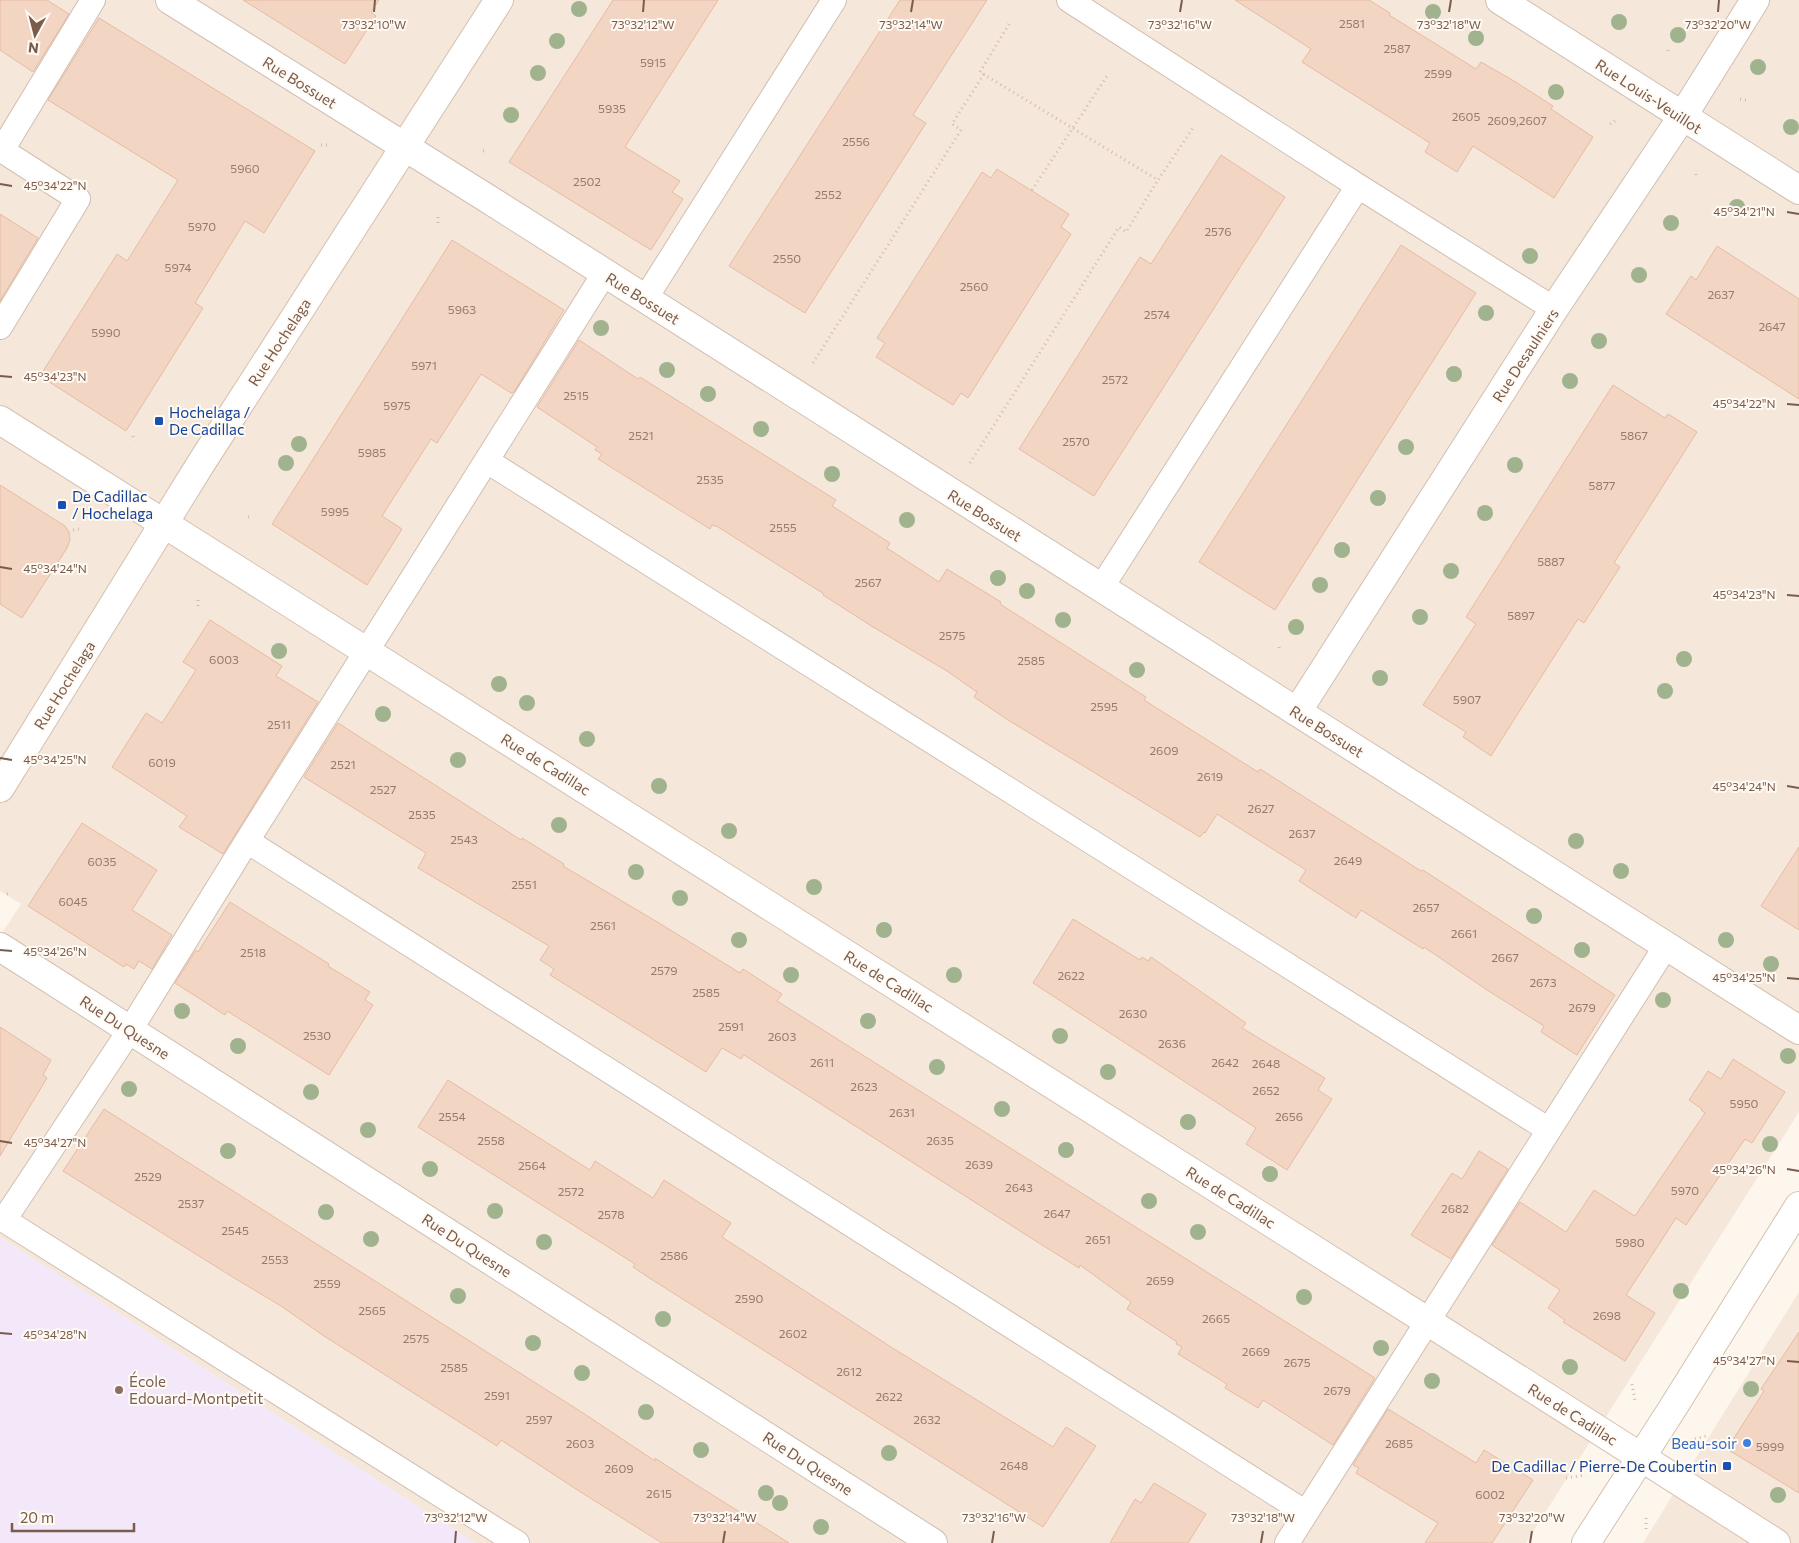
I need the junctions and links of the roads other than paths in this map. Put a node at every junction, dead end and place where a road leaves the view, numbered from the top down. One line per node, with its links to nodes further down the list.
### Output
1 (94, 0): 10 (lane)
2 (170, 0): 9 (street, Rue Bossuet)
3 (499, 0): 9 (street, Rue Hochelaga)
4 (834, 0): 14 (lane)
5 (1069, 0): 11 (lane)
6 (1500, 0): 8 (street, Rue Louis-Veuillot)
7 (1755, 0): 8 (street, Rue Desaulniers)
8 (1682, 116): 12 (street, Rue Louis-Veuillot); 15 (street, Rue Desaulniers)
9 (404, 147): 13 (street, Rue Bossuet); 19 (street, Rue Hochelaga)
10 (1, 150): 16 (lane)
11 (1358, 186): 15 (lane); 20 (lane)
12 (1799, 190)
13 (604, 274): 14 (street, Rue Bossuet); 18 (lane)
14 (645, 299): 20 (street, Rue Bossuet)
15 (1554, 309): 22 (street, Rue Desaulniers)
16 (0, 327)
17 (0, 420): 19 (street, Rue de Cadillac)
18 (487, 461): 21 (lane); 29 (lane)
19 (164, 524): 21 (street, Rue de Cadillac); 23 (street, Rue Hochelaga)
20 (1101, 588): 22 (street, Rue Bossuet)
21 (367, 651): 24 (lane); 31 (street, Rue de Cadillac)
22 (1297, 712): 25 (street, Rue Bossuet)
23 (0, 788)
24 (247, 841): 27 (lane); 33 (lane)
25 (1666, 946): 28 (street, Rue Bossuet); 29 (lane)
26 (0, 947): 27 (street, Rue Du Quesne)
27 (130, 1030): 34 (lane); 35 (street, Rue Du Quesne)
28 (1799, 1030)
29 (1549, 1130): 31 (lane)
30 (1799, 1206): 32 (street)
31 (1427, 1321): 32 (street, Rue de Cadillac); 33 (lane)
32 (1641, 1457): 37 (street); 38 (street, Rue de Cadillac)
33 (1306, 1513): 36 (lane)
34 (517, 1543)
35 (933, 1543)
36 (1287, 1543)
37 (1586, 1543)
38 (1776, 1543)

